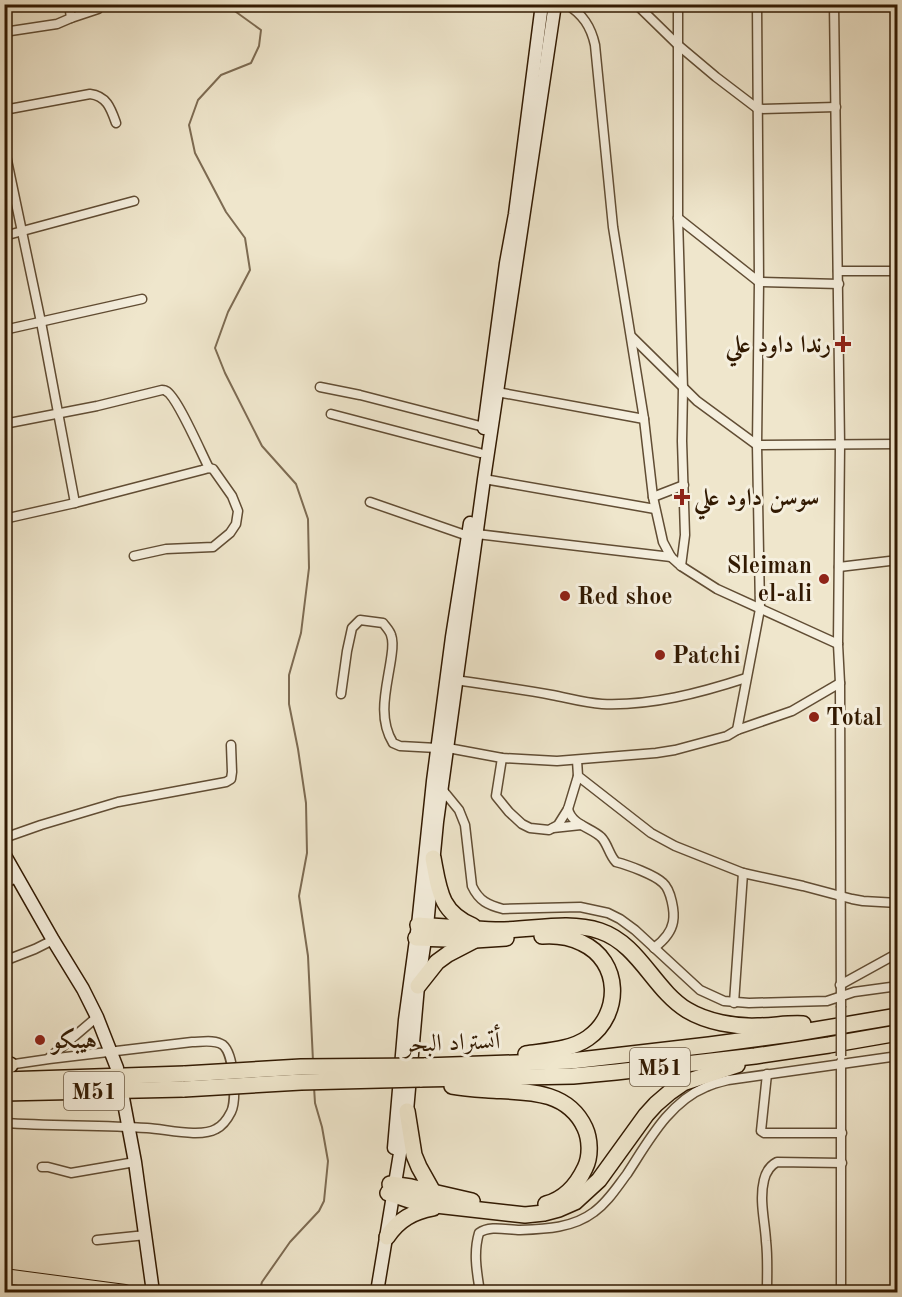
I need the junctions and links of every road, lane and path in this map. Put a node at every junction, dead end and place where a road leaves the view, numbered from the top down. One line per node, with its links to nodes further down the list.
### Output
1 (69, 4): 9 (street)
2 (542, 4): 36 (main road)
3 (636, 4): 11 (street)
4 (678, 4): 11 (street)
5 (757, 4): 13 (street)
6 (834, 4): 12 (street)
7 (560, 7): 28 (street); 31 (main road)
8 (98, 9): 9 (street)
9 (71, 18): 10 (street)
10 (4, 32)
11 (678, 45): 13 (street); 18 (street)
12 (836, 107): 13 (street); 21 (street)
13 (758, 109): 23 (street)
14 (4, 110): 15 (street)
15 (116, 123)
16 (4, 146): 19 (street)
17 (134, 201): 19 (street)
18 (678, 218): 23 (street); 30 (street)
19 (22, 232): 20 (street); 26 (street)
20 (4, 236)
21 (838, 271): 22 (street); 24 (street)
22 (897, 271)
23 (759, 282): 24 (street); 38 (street)
24 (838, 284): 39 (street)
25 (142, 300): 26 (street)
26 (40, 322): 27 (street); 32 (street)
27 (4, 330)
28 (632, 336): 30 (street); 34 (street)
29 (320, 387): 36 (street)
30 (683, 388): 38 (street); 43 (street)
31 (497, 392): 34 (street); 42 (main road)
32 (59, 414): 35 (street); 41 (street); 46 (street)
33 (331, 414): 40 (street)
34 (644, 420): 44 (street)
35 (4, 424)
36 (484, 427): 40 (main road)
37 (897, 444): 39 (street)
38 (757, 445): 39 (street); 55 (street)
39 (840, 445): 54 (street)
40 (480, 453): 49 (main road)
41 (209, 468): 46 (street); 50 (street)
42 (484, 479): 47 (street); 49 (main road)
43 (684, 485): 44 (street); 53 (street)
44 (653, 497): 47 (street)
45 (370, 502): 49 (street)
46 (75, 503): 48 (street)
47 (655, 509): 51 (street)
48 (4, 519)
49 (473, 535): 51 (street); 58 (main road); 63 (main road)
50 (134, 556)
51 (671, 556): 53 (street)
52 (897, 560): 54 (street)
53 (681, 566): 55 (street)
54 (839, 567): 56 (street)
55 (760, 609): 56 (street); 57 (street)
56 (838, 644): 59 (street)
57 (746, 678): 58 (street); 61 (street)
58 (456, 680): 63 (main road)
59 (840, 682): 61 (street); 77 (street)
60 (341, 694): 63 (street)
61 (737, 730): 65 (street)
62 (231, 745): 71 (street)
63 (442, 748): 64 (street); 67 (main road); 79 (main road)
64 (502, 758): 65 (street); 70 (street)
65 (577, 760): 66 (street)
66 (578, 776): 68 (street); 74 (street)
67 (441, 788): 73 (main road); 82 (street)
68 (568, 809): 69 (street); 70 (street)
69 (581, 825): 70 (street); 82 (street)
70 (553, 828)
71 (4, 838)
72 (4, 854): 75 (main road)
73 (433, 858): 79 (main road); 80 (highway)
74 (743, 873): 77 (street); 89 (street)
75 (18, 878): 76 (street); 81 (main road)
76 (4, 884)
77 (841, 897): 78 (street); 85 (street)
78 (897, 903)
79 (421, 932): 80 (highway); 86 (main road); 115 (main road)
80 (477, 934): 86 (highway); 92 (highway); 99 (highway)
81 (53, 940): 84 (street); 91 (main road)
82 (654, 948): 89 (street)
83 (897, 953): 85 (street)
84 (4, 961)
85 (840, 985): 88 (street)
86 (418, 986): 108 (main road)
87 (897, 986): 88 (street)
88 (841, 1002): 89 (street); 98 (street, bridge)
89 (734, 1003)
90 (897, 1016): 92 (highway, أتستراد البحر / M51)
91 (97, 1017): 94 (main road); 97 (street)
92 (827, 1027): 99 (highway, أتستراد البحر / M51)
93 (897, 1033): 95 (highway, أتستراد البحر / M51)
94 (111, 1052): 97 (street); 101 (main road); 110 (street)
95 (756, 1056): 102 (highway, أتستراد البحر / M51); 117 (highway)
96 (897, 1056): 98 (street)
97 (49, 1059): 100 (street)
98 (841, 1060): 103 (street); 111 (street)
99 (492, 1063): 102 (highway, أتستراد البحر / M51)
100 (6, 1066)
101 (117, 1068)
102 (425, 1074): 105 (highway, أتستراد البحر / M51, bridge); 116 (highway)
103 (767, 1074): 111 (street); 126 (street)
104 (4, 1080): 105 (highway, أتستراد البحر / M51)
105 (185, 1082): 106 (highway, أتستراد البحر / M51)
106 (4, 1094)
107 (123, 1098): 110 (main road)
108 (407, 1111): 115 (main road); 116 (highway)
109 (4, 1123): 110 (street)
110 (129, 1127): 112 (main road)
111 (842, 1133): 113 (street)
112 (135, 1162): 114 (street); 118 (main road)
113 (842, 1163): 127 (street); 128 (street)
114 (42, 1167)
115 (392, 1189): 116 (highway); 117 (highway); 119 (main road); 124 (main road)
116 (433, 1191)
117 (442, 1206): 119 (highway)
118 (146, 1235): 120 (street); 123 (main road)
119 (387, 1237): 125 (main road)
120 (98, 1239)
121 (4, 1276): 122 (highway)
122 (125, 1293)
123 (153, 1293)
124 (370, 1293)
125 (378, 1293)
126 (480, 1293)
127 (767, 1293)
128 (841, 1293)

